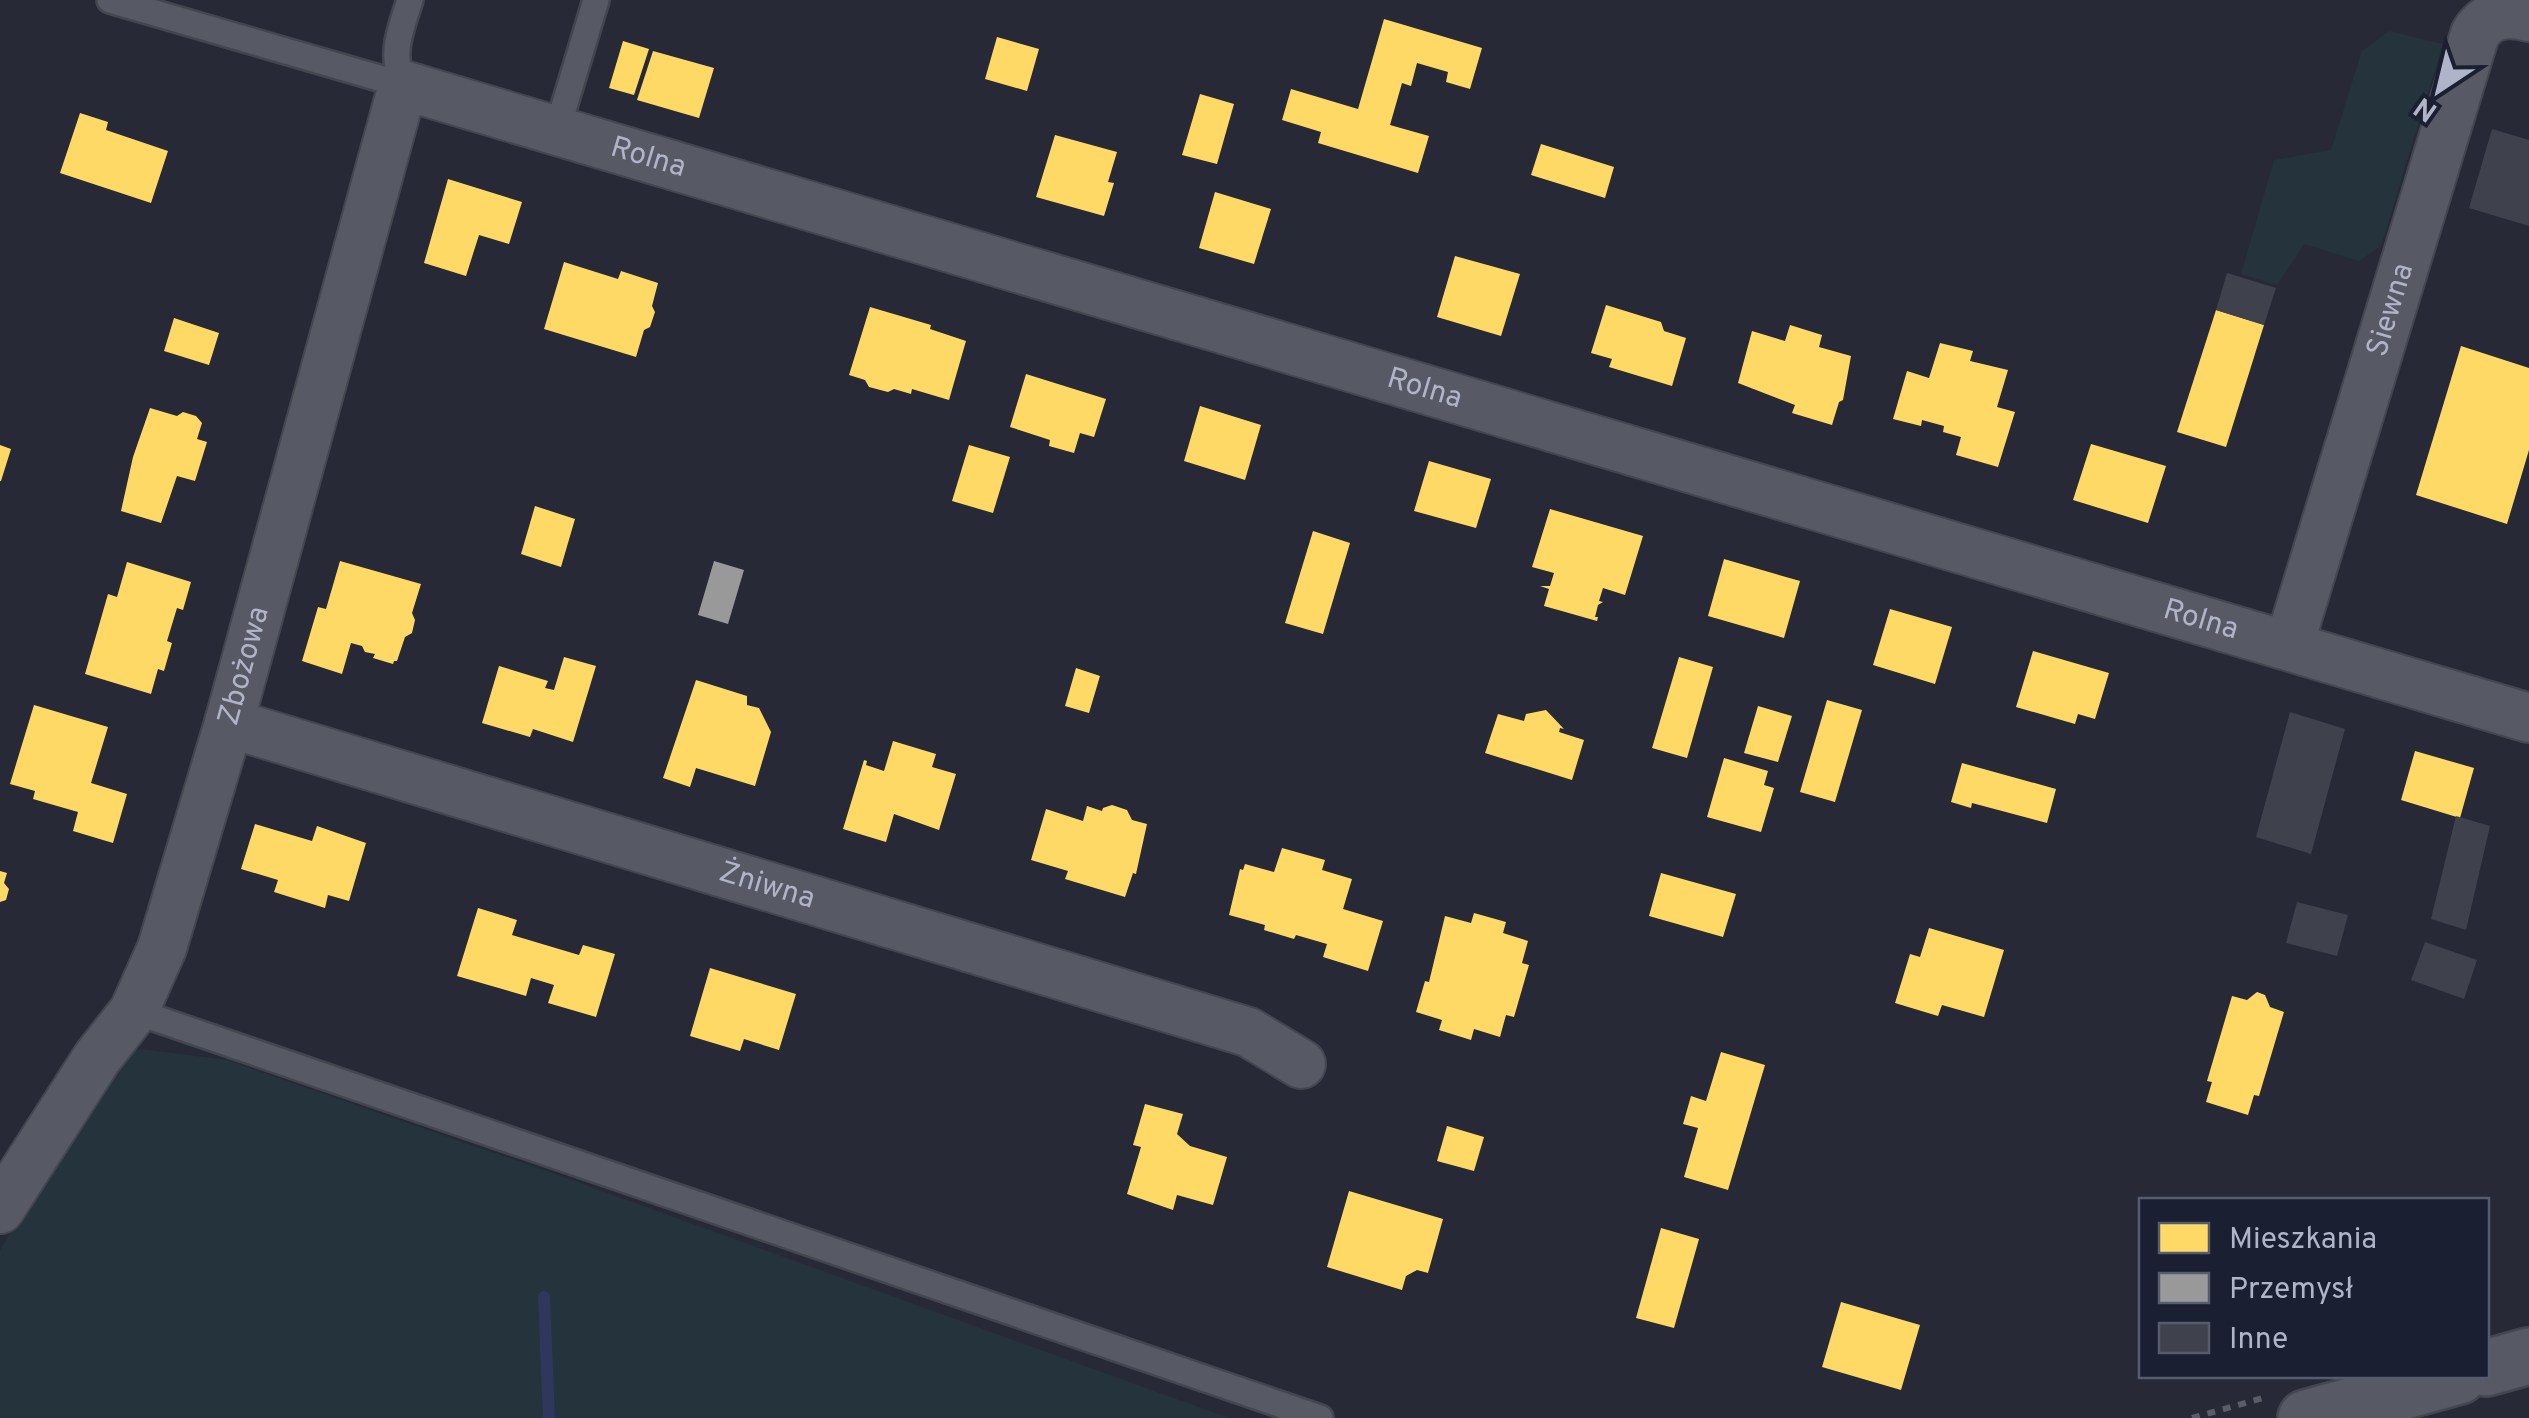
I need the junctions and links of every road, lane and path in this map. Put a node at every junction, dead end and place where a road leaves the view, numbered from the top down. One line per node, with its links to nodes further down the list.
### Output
1 (110, 0): 5 (lane)
2 (410, 0): 5 (lane)
3 (596, 0): 6 (lane)
4 (2529, 17): 7 (street, Siewna)
5 (403, 85): 6 (street, Rolna); 9 (street, Zbożowa)
6 (557, 130): 7 (street, Rolna)
7 (2289, 645): 8 (street, Rolna)
8 (2529, 718)
9 (229, 723): 10 (street, Zbożowa); 11 (street, Żniwna)
10 (134, 1011): 12 (street, Zbożowa); 16 (lane)
11 (1302, 1064)
12 (0, 1210)
13 (2529, 1356): 14 (street)
14 (2489, 1367)
15 (2452, 1378): 17 (street)
16 (1320, 1418)
17 (2306, 1418)

